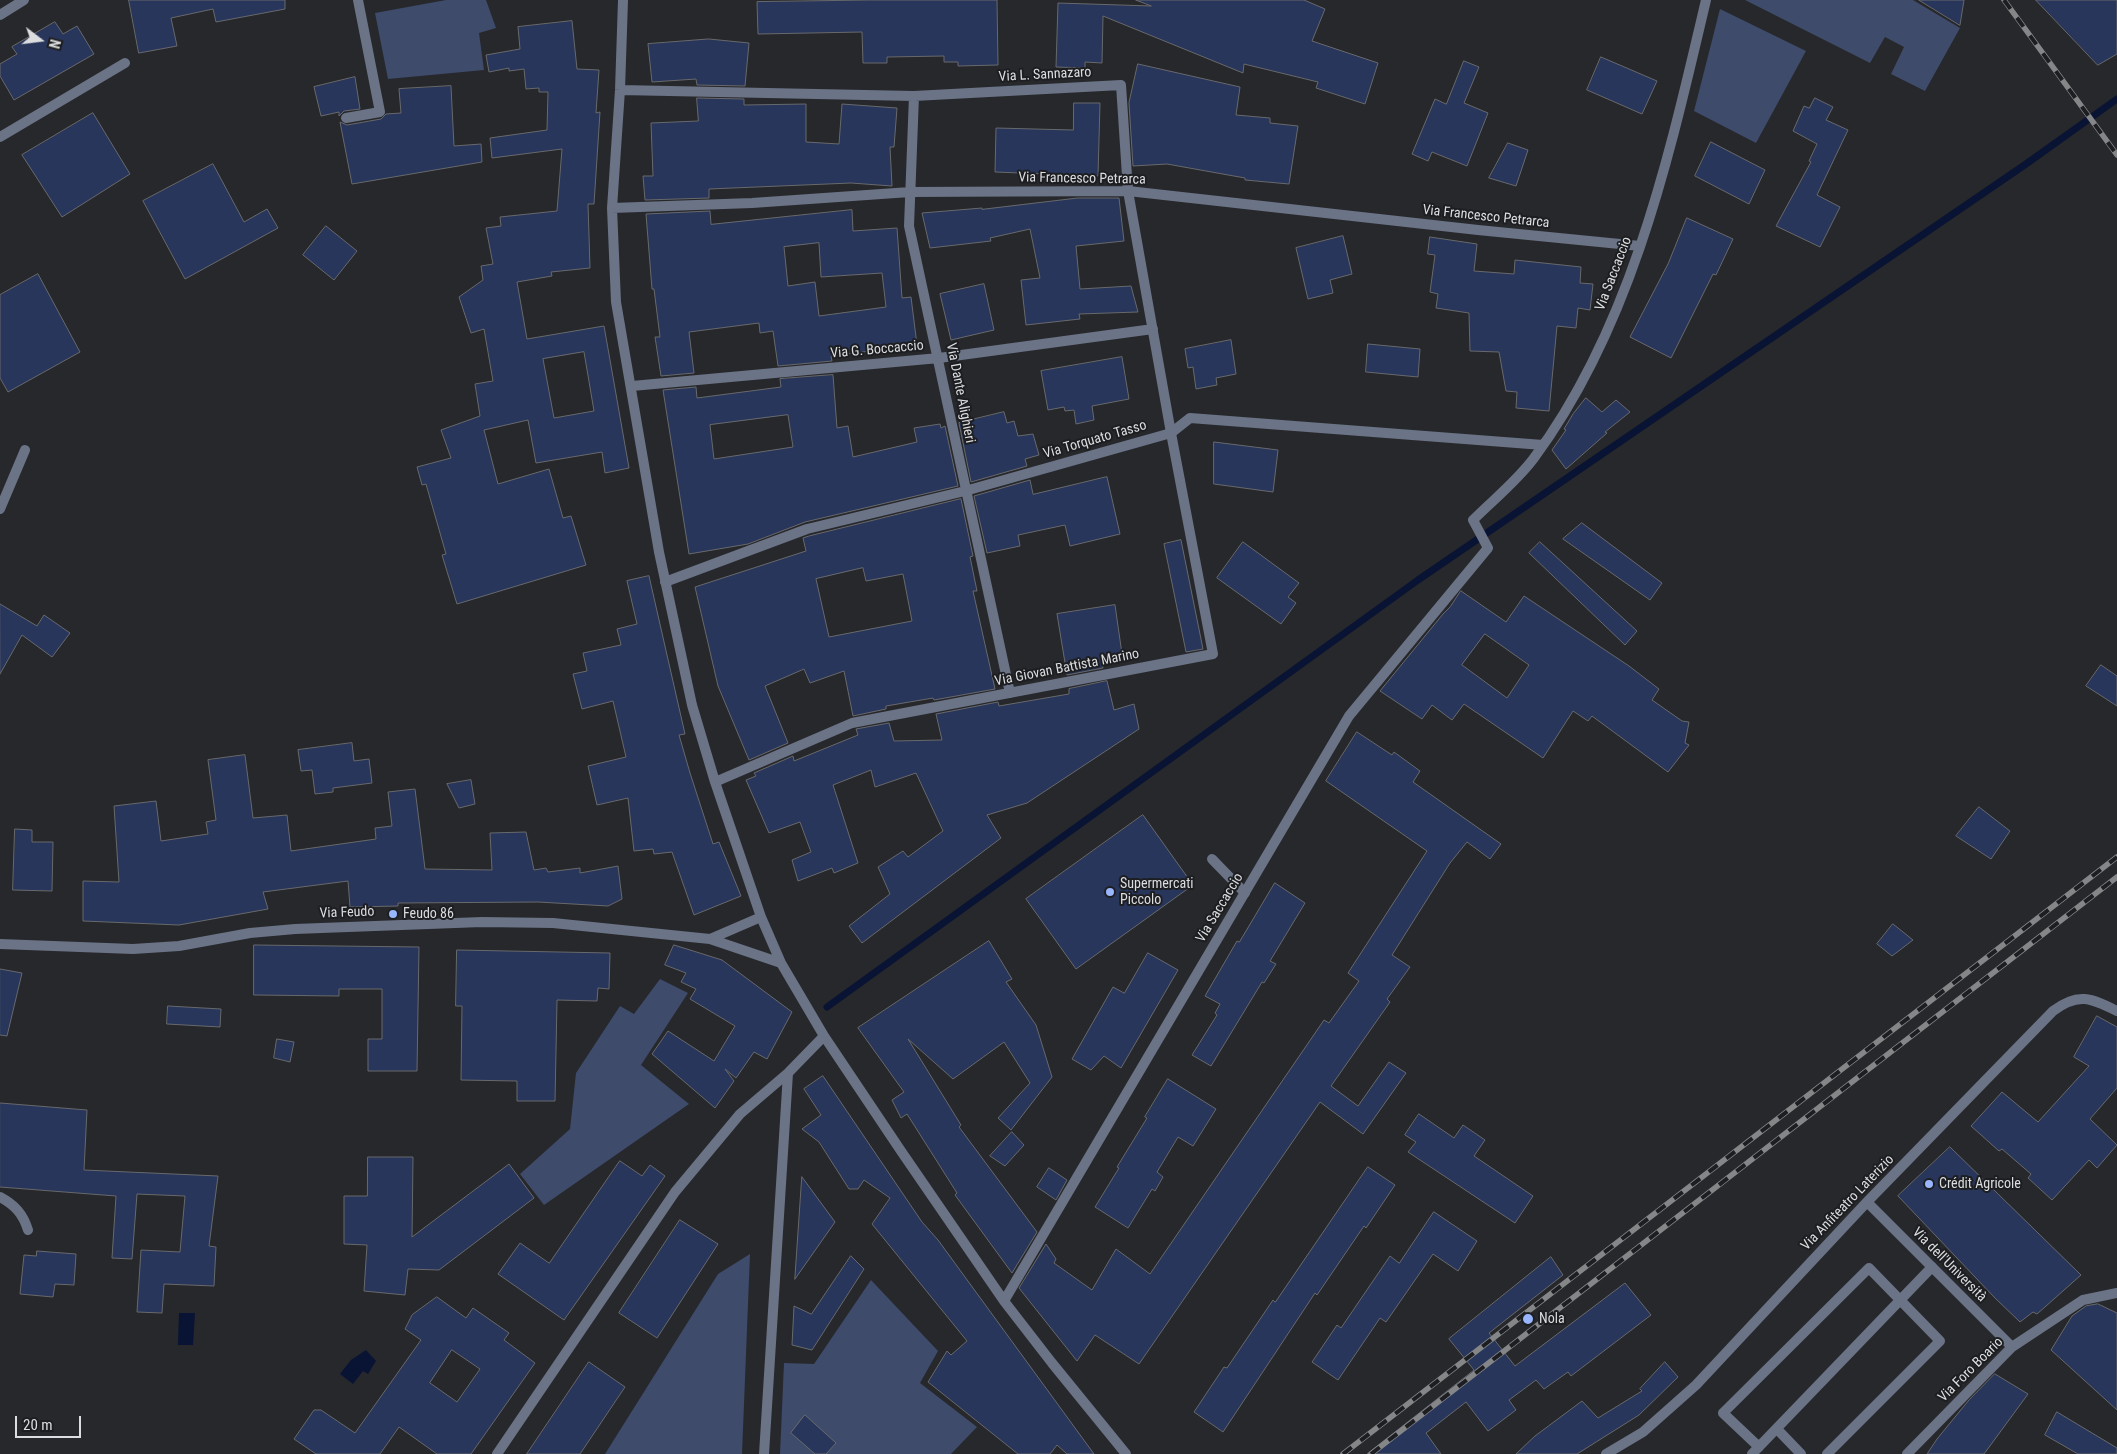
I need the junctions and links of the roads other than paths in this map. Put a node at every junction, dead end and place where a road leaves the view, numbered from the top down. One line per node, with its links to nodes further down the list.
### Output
1 (24, 0): 5 (street)
2 (358, 0): 9 (street)
3 (623, 0): 7 (street)
4 (1706, 0): 14 (street, Via Saccaccio)
5 (0, 15)
6 (125, 63): 10 (street)
7 (620, 90): 8 (street, Via L. Sannazaro); 13 (street)
8 (914, 96): 11 (street, Via L. Sannazaro); 12 (street, Via Dante Alighieri)
9 (346, 118)
10 (0, 137)
11 (1128, 191): 12 (street, Via Francesco Petrarca); 14 (street, Via Francesco Petrarca); 15 (street, Via L. Sannazaro)
12 (910, 192): 13 (street, Via Francesco Petrarca); 16 (street, Via Dante Alighieri)
13 (612, 208): 17 (street)
14 (1640, 246): 19 (street, Via Saccaccio)
15 (1153, 329): 16 (street, Via G. Boccaccio); 18 (street, Via L. Sannazaro)
16 (939, 358): 17 (street, Via G. Boccaccio); 21 (street, Via Dante Alighieri)
17 (632, 386): 23 (street)
18 (1171, 433): 19 (street, Via Torquato Tasso); 21 (street, Via Torquato Tasso); 24 (street, Via Giovan Battista Marino)
19 (1543, 445): 27 (street, Via Saccaccio)
20 (25, 450): 22 (street)
21 (965, 491): 23 (street, Via Torquato Tasso); 24 (street, Via Dante Alighieri)
22 (0, 509)
23 (665, 582): 25 (street)
24 (1010, 693): 25 (street, Via Giovan Battista Marino)
25 (715, 782): 28 (street)
26 (1212, 859): 27 (street)
27 (1245, 892): 41 (street, Via Saccaccio)
28 (761, 917): 29 (street); 31 (street)
29 (710, 939): 30 (street, Via Feudo); 31 (street, Via Feudo)
30 (0, 944)
31 (781, 963): 33 (street)
32 (2117, 1011): 36 (street, Via Anfiteatro Laterizio)
33 (824, 1036): 34 (street); 41 (street)
34 (788, 1072): 45 (street); 46 (street)
35 (0, 1197): 37 (street)
36 (1867, 1202): 38 (street, Via dell'Università); 48 (street, Via Anfiteatro Laterizio)
37 (28, 1230)
38 (1932, 1267): 40 (street); 42 (street, Via dell'Università)
39 (2117, 1293): 42 (street, Via Foro Boario)
40 (1901, 1300): 43 (street); 44 (street); 50 (street)
41 (1004, 1301): 47 (street)
42 (2012, 1347): 51 (street, Via Foro Boario)
43 (1777, 1429): 44 (street); 49 (street)
44 (1756, 1450)
45 (497, 1454)
46 (764, 1454)
47 (1126, 1454)
48 (1606, 1454)
49 (1801, 1454)
50 (1827, 1454)
51 (1907, 1454)

